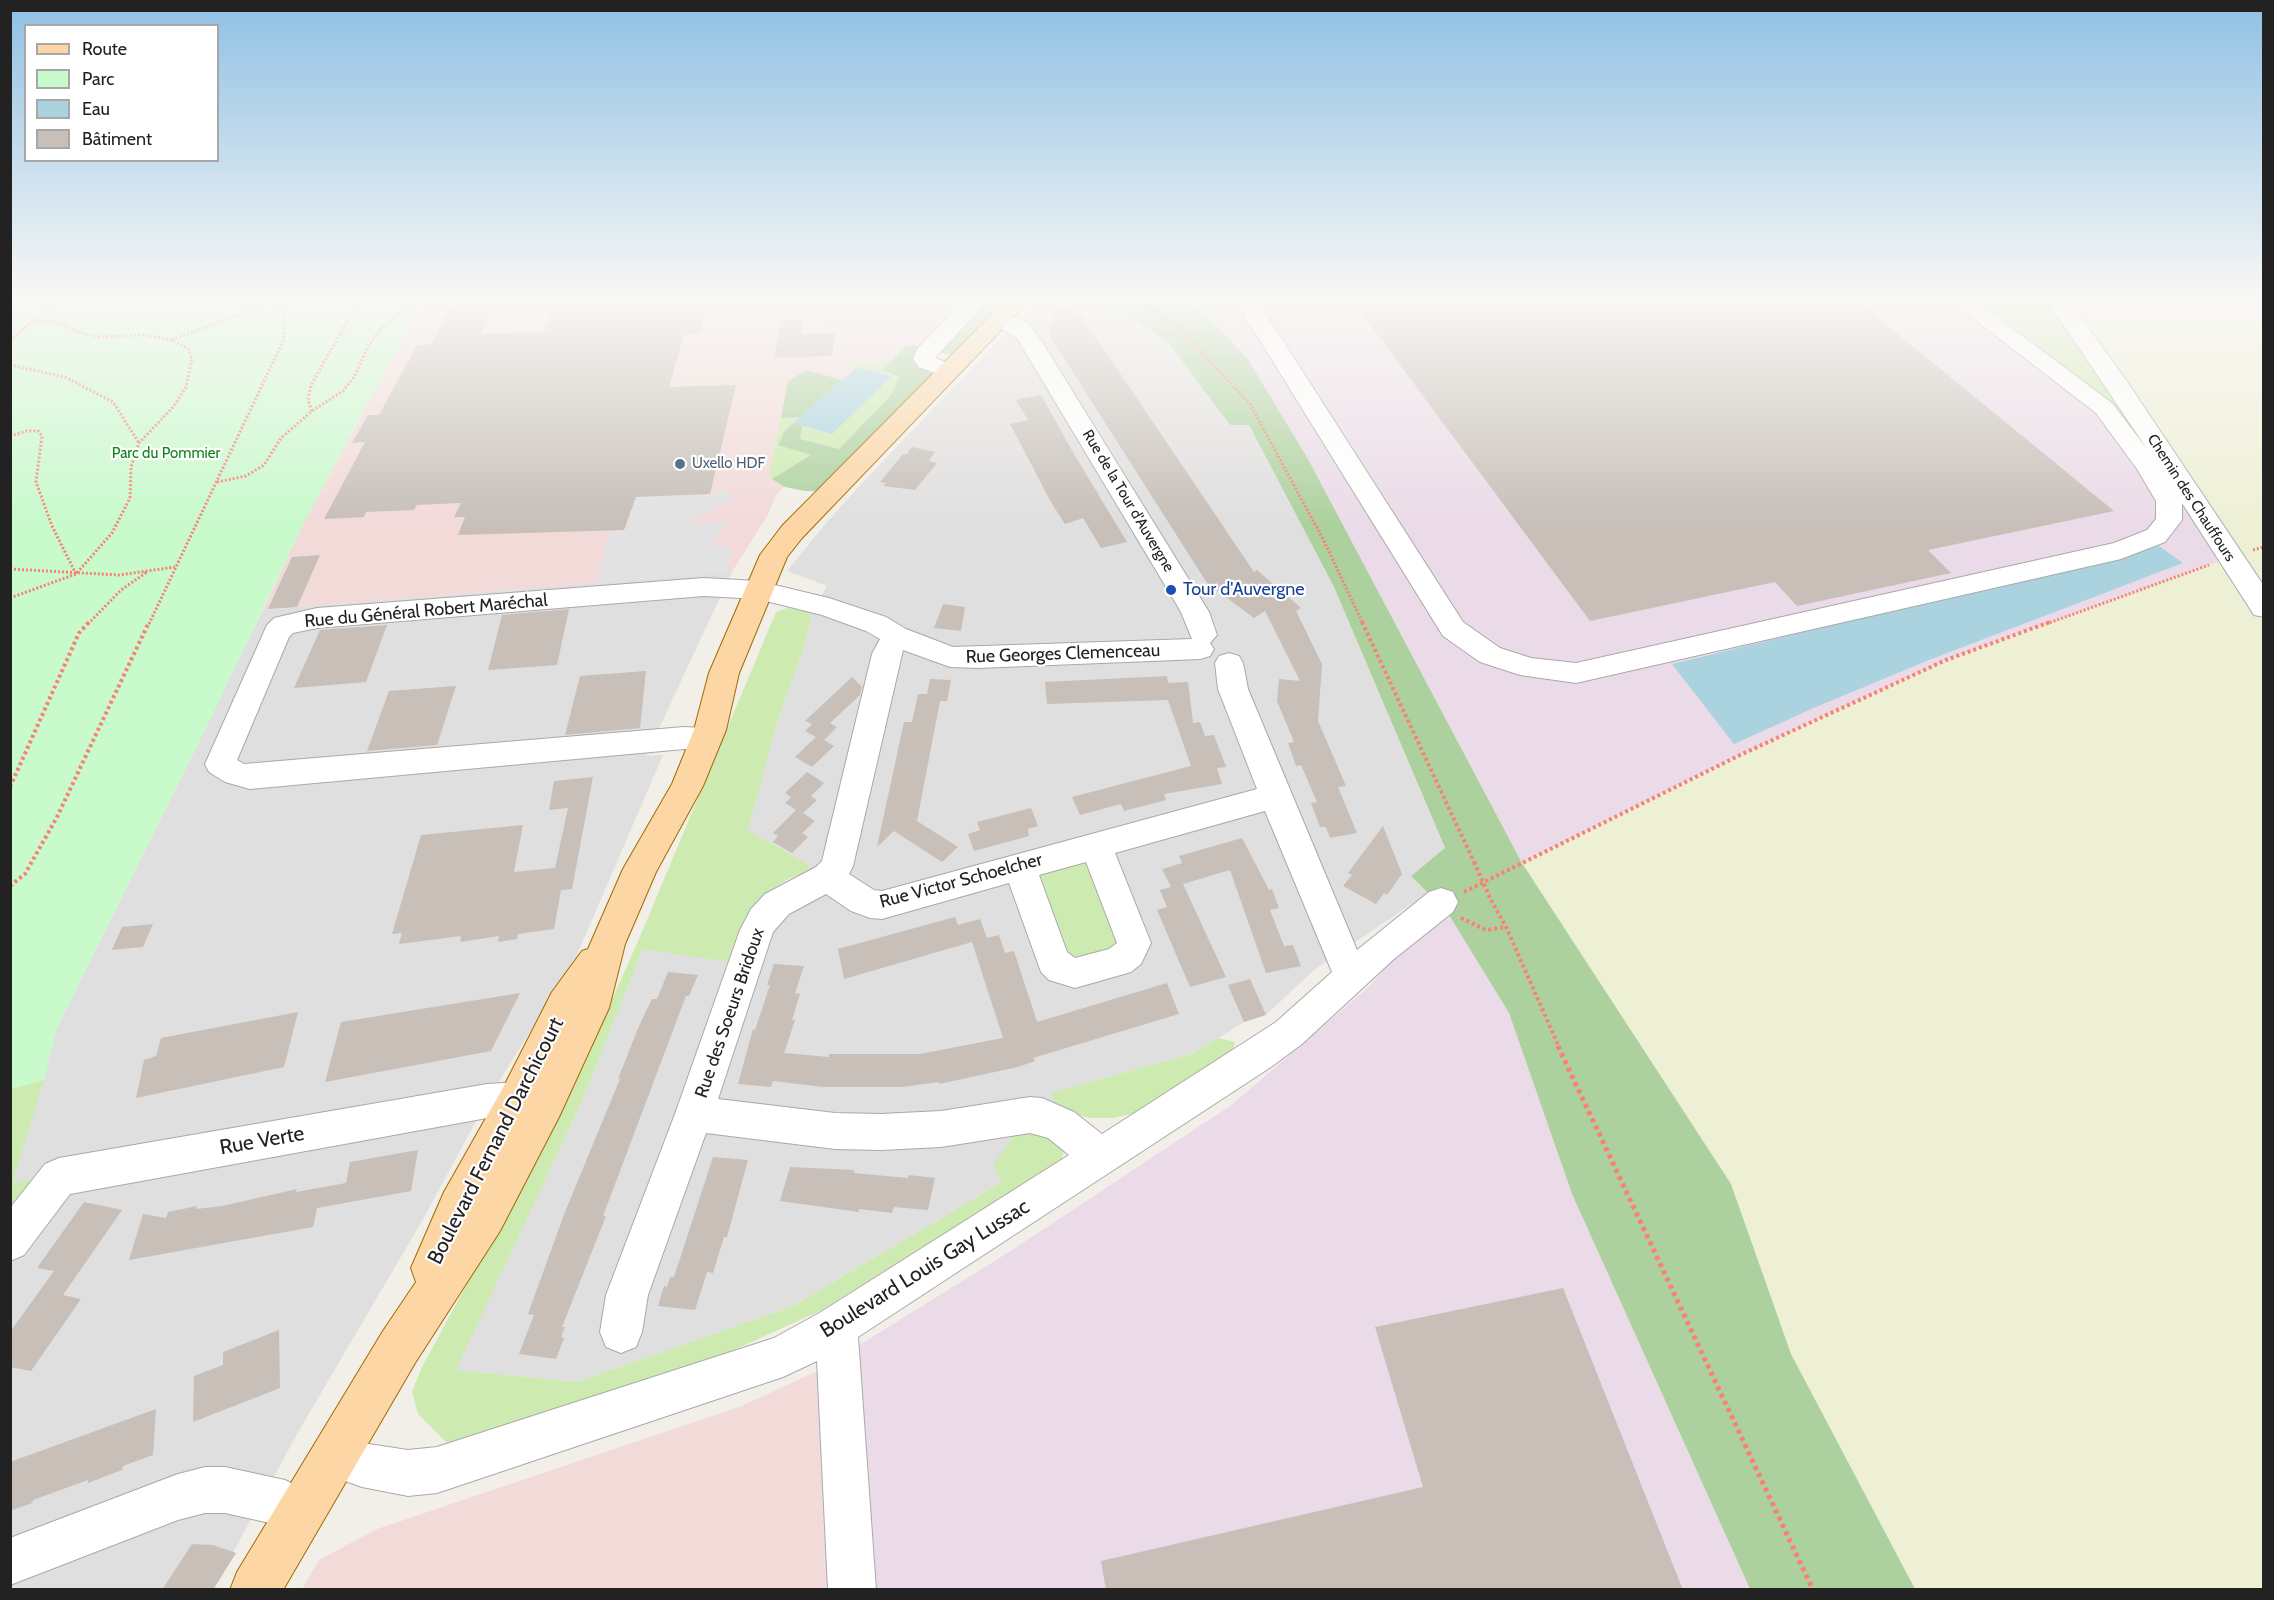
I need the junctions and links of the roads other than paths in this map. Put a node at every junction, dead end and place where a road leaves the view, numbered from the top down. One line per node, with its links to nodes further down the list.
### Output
1 (946, 374): 8 (main road, Boulevard Fernand Darchicourt)
2 (1050, 374): 11 (street, Rue de la Tour d'Auvergne)
3 (1292, 374): 7 (street)
4 (2033, 374): 7 (street)
5 (2058, 374): 7 (street)
6 (2109, 374): 9 (street, Chemin des Chauffours)
7 (2104, 408)
8 (758, 590): 10 (street, Rue Georges Clemenceau); 12 (main road, Boulevard Fernand Darchicourt); 12 (street, Rue du Général Robert Maréchal)
9 (2264, 608)
10 (896, 636): 11 (street, Rue Georges Clemenceau); 16 (street)
11 (1202, 642): 13 (street)
12 (695, 739): 19 (main road, Boulevard Fernand Darchicourt)
13 (1275, 796): 14 (street, Rue Victor Schoelcher); 18 (street)
14 (1096, 846): 15 (street, Rue Victor Schoelcher); 15 (street)
15 (1020, 866): 16 (street, Rue Victor Schoelcher)
16 (828, 877): 20 (street, Rue des Soeurs Bridoux)
17 (1441, 902): 18 (street, Boulevard Louis Gay Lussac)
18 (1351, 977): 21 (street, Boulevard Louis Gay Lussac)
19 (531, 1102): 22 (street, Rue Verte); 25 (main road, Boulevard Fernand Darchicourt)
20 (694, 1114): 21 (street, Rue des Soeurs Bridoux); 24 (street, Rue des Soeurs Bridoux)
21 (1100, 1157): 23 (street, Boulevard Louis Gay Lussac)
22 (10, 1241)
23 (836, 1326): 25 (street, Boulevard Louis Gay Lussac); 29 (street)
24 (621, 1332)
25 (336, 1456): 26 (main road, Boulevard Fernand Darchicourt)
26 (302, 1512): 27 (street); 28 (main road, Boulevard Fernand Darchicourt)
27 (10, 1562)
28 (255, 1590)
29 (852, 1590)

